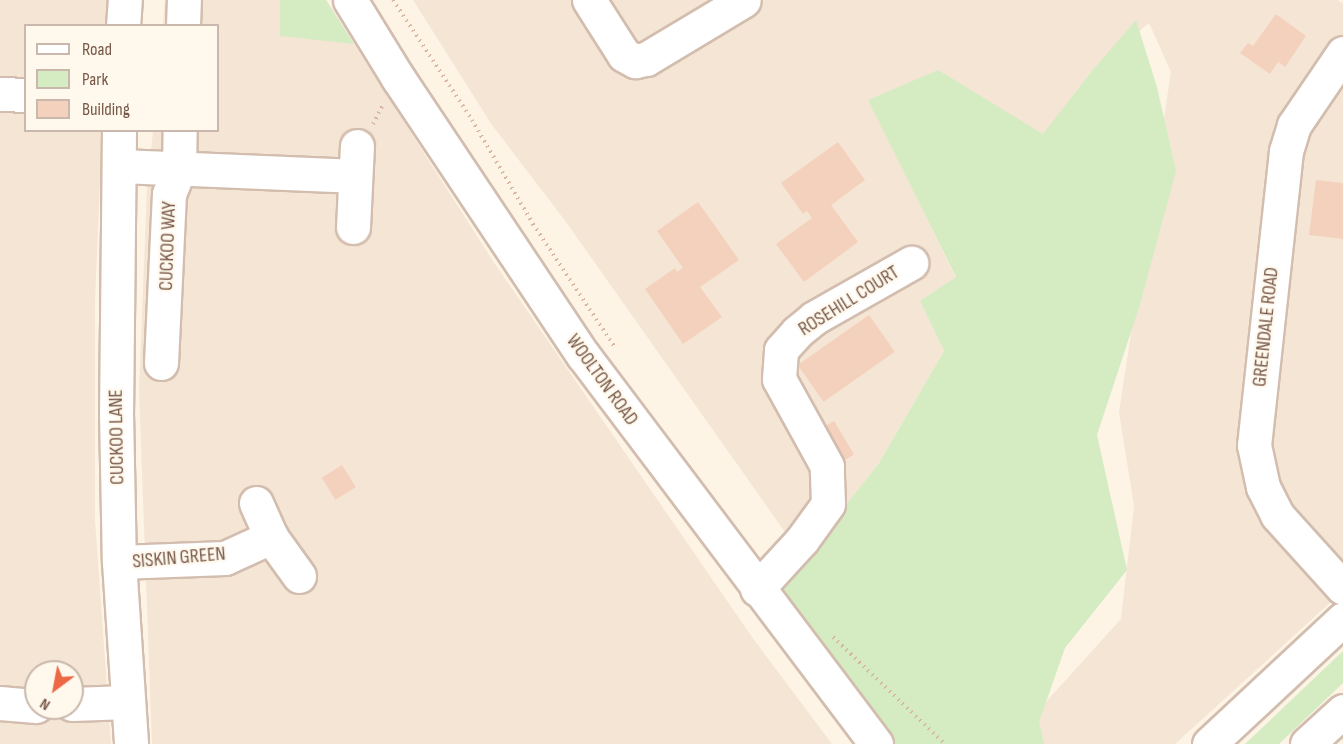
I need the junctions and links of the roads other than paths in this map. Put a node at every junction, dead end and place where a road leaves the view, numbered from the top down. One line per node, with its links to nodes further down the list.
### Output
1 (125, 0): 6 (street)
2 (184, 0): 7 (street)
3 (350, 0): 23 (street, WOOLTON ROAD)
4 (589, 0): 5 (street)
5 (744, 0)
6 (123, 24)
7 (183, 24)
8 (1343, 53): 22 (street, GREENDALE ROAD)
9 (0, 94): 10 (street)
10 (24, 95)
11 (119, 132): 13 (street, CUCKOO LANE)
12 (180, 132): 14 (street, CUCKOO WAY)
13 (119, 166): 14 (street); 20 (street, CUCKOO LANE)
14 (179, 169): 15 (street); 17 (street, CUCKOO WAY)
15 (353, 226)
16 (911, 262): 23 (street, ROSEHILL COURT)
17 (161, 363)
18 (256, 503): 19 (street)
19 (271, 537): 20 (street, SISKIN GREEN); 21 (street)
20 (119, 562): 25 (street, CUCKOO LANE)
21 (299, 576)
22 (1343, 588)
23 (757, 589): 32 (street, WOOLTON ROAD)
24 (1343, 619): 33 (street)
25 (128, 702): 27 (street); 31 (street, CUCKOO LANE)
26 (0, 703): 28 (street)
27 (84, 704)
28 (24, 705)
29 (1343, 711): 30 (street)
30 (1309, 743)
31 (131, 744)
32 (876, 744)
33 (1209, 744)

